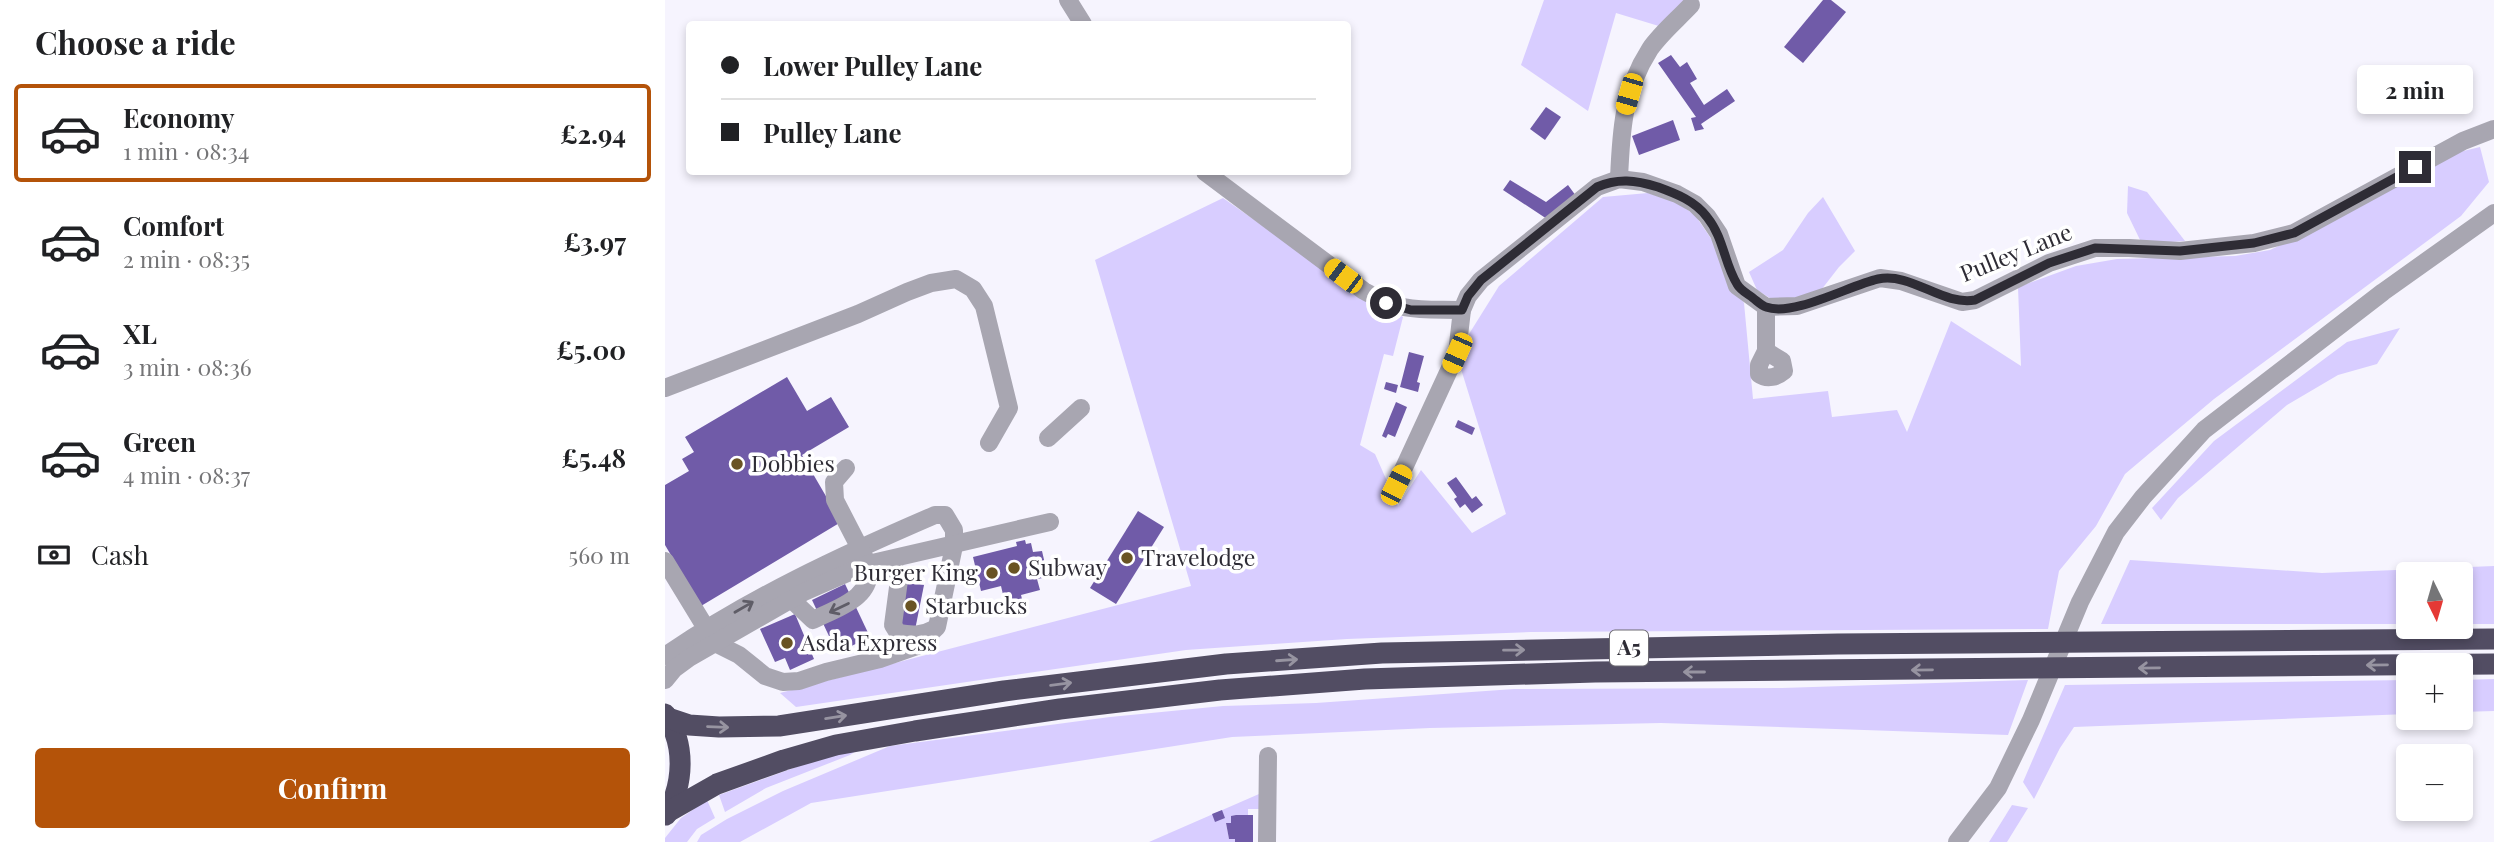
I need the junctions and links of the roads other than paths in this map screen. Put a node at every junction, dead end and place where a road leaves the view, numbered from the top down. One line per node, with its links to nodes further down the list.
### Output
1 (1068, 0): 3 (street)
2 (1691, 5): 6 (street)
3 (1081, 21)
4 (2494, 129): 8 (street, Pulley Lane)
5 (1209, 175): 9 (street)
6 (1619, 179): 8 (street); 9 (street)
7 (2494, 213): 33 (street)
8 (1766, 307): 10 (street)
9 (1462, 310): 16 (street)
10 (1766, 351)
11 (665, 388): 14 (street)
12 (1081, 408): 13 (street)
13 (1048, 438)
14 (989, 443)
15 (846, 468): 19 (street)
16 (1396, 485)
17 (1051, 522): 18 (street)
18 (954, 546): 19 (street); 21 (street); 23 (street)
19 (864, 557): 21 (street); 22 (street); 22 (street, one-way to 22); 24 (street, one-way to 19)
20 (665, 561): 24 (street)
21 (892, 561): 23 (street)
22 (792, 600): 24 (street)
23 (937, 627): 24 (street)
24 (710, 636): 26 (street); 28 (street)
25 (2494, 639): 29 (highway, A5, one-way to 25)
26 (665, 656)
27 (2494, 664): 31 (highway, A5, one-way to 31)
28 (665, 680)
29 (666, 716): 31 (highway)
30 (1268, 756): 32 (street)
31 (667, 814)
32 (1267, 842)
33 (1957, 842)

